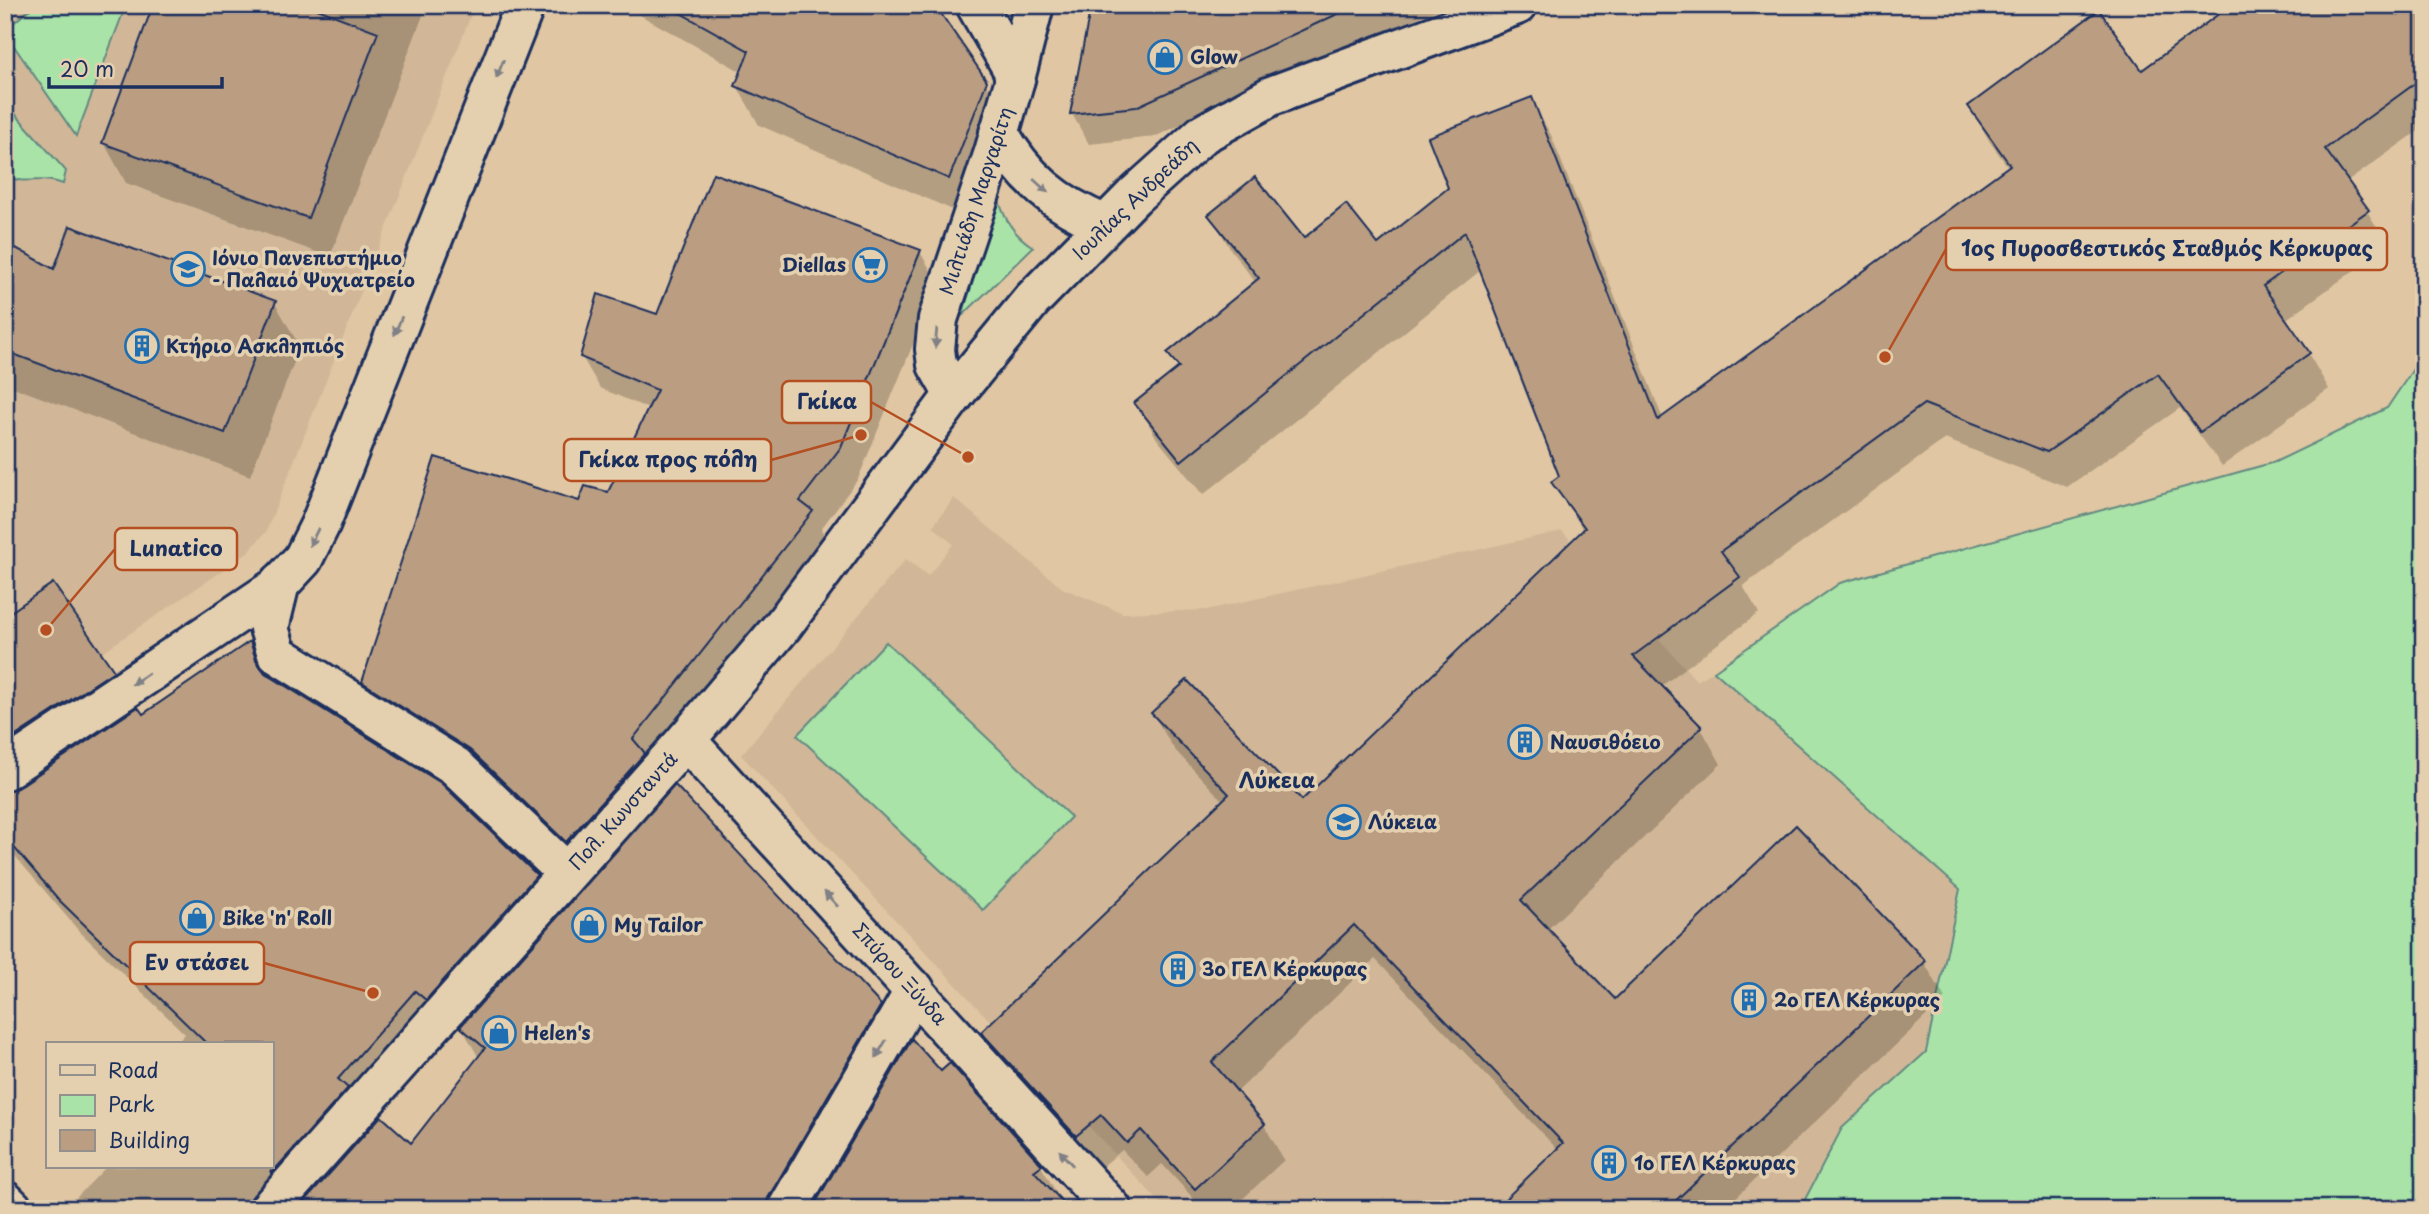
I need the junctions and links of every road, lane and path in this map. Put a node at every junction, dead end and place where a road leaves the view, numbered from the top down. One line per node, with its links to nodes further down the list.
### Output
1 (525, 5): 9 (street, one-way to 9)
2 (976, 5): 5 (street)
3 (1034, 5): 5 (street, Μιλτιάδη Μαργαρίτη)
4 (1517, 5): 7 (street, Ιουλίας Ανδρεάδη)
5 (1015, 79): 6 (street, Μιλτιάδη Μαργαρίτη)
6 (999, 133): 7 (street, one-way to 7); 8 (street, Μιλτιάδη Μαργαρίτη, one-way to 8)
7 (1104, 225): 8 (street, Ιουλίας Ανδρεάδη)
8 (954, 395): 10 (street, Πολ. Κωνσταντά)
9 (280, 583): 11 (street, one-way to 11); 12 (street)
10 (686, 740): 12 (street, Πολ. Κωνσταντά); 13 (street, Σπύρου Ξύνδα, one-way to 10)
11 (5, 770)
12 (567, 873): 16 (street, Πολ. Κωνσταντά)
13 (915, 990): 17 (street, one-way to 17); 18 (street, Σπύρου Ξύνδα, one-way to 13)
14 (5, 1201): 15 (street)
15 (13, 1209)
16 (269, 1209)
17 (787, 1209)
18 (1112, 1209)

